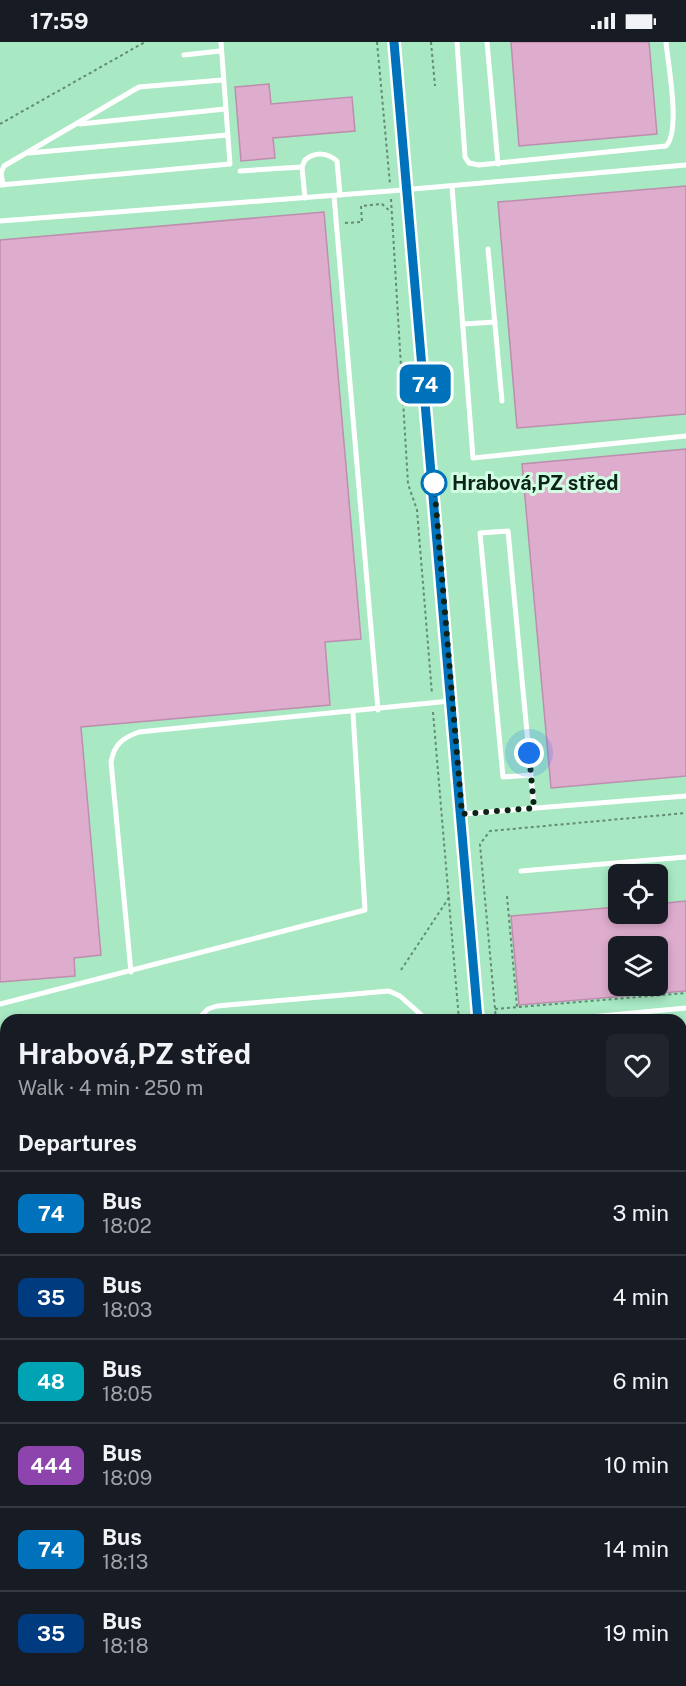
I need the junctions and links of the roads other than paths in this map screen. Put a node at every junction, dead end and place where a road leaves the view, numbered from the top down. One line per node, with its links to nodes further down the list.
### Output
1 (221, 42): 6 (lane)
2 (394, 42): 19 (street)
3 (457, 42): 13 (lane)
4 (487, 42): 13 (lane)
5 (666, 42): 13 (lane)
6 (220, 51): 7 (lane); 8 (lane)
7 (184, 55)
8 (222, 80): 9 (lane); 10 (lane)
9 (225, 109): 10 (lane); 11 (lane)
10 (77, 124): 12 (lane)
11 (227, 135): 12 (lane); 17 (lane)
12 (27, 153): 17 (lane)
13 (498, 164)
14 (686, 165): 18 (lane)
15 (303, 167): 16 (lane); 20 (lane); 21 (lane)
16 (240, 171)
17 (2, 185)
18 (452, 186): 19 (lane); 25 (lane)
19 (408, 190): 20 (lane); 28 (street)
20 (337, 195): 21 (lane); 29 (lane)
21 (305, 198): 22 (lane)
22 (0, 221)
23 (488, 249): 24 (lane)
24 (495, 322): 25 (lane); 26 (lane)
25 (463, 324): 27 (lane)
26 (502, 401)
27 (686, 436)
28 (452, 701): 29 (lane); 34 (street)
29 (378, 710): 30 (lane)
30 (353, 713): 37 (lane); 37 (lane)
31 (531, 775): 31 (lane); 33 (lane)
32 (686, 796): 33 (lane)
33 (534, 808): 34 (lane)
34 (462, 814): 42 (street)
35 (686, 857): 36 (lane)
36 (521, 871)
37 (131, 972): 38 (lane)
38 (0, 1004)
39 (686, 1008): 43 (lane)
40 (204, 1014): 41 (lane)
41 (420, 1014)
42 (478, 1014)
43 (622, 1014)

